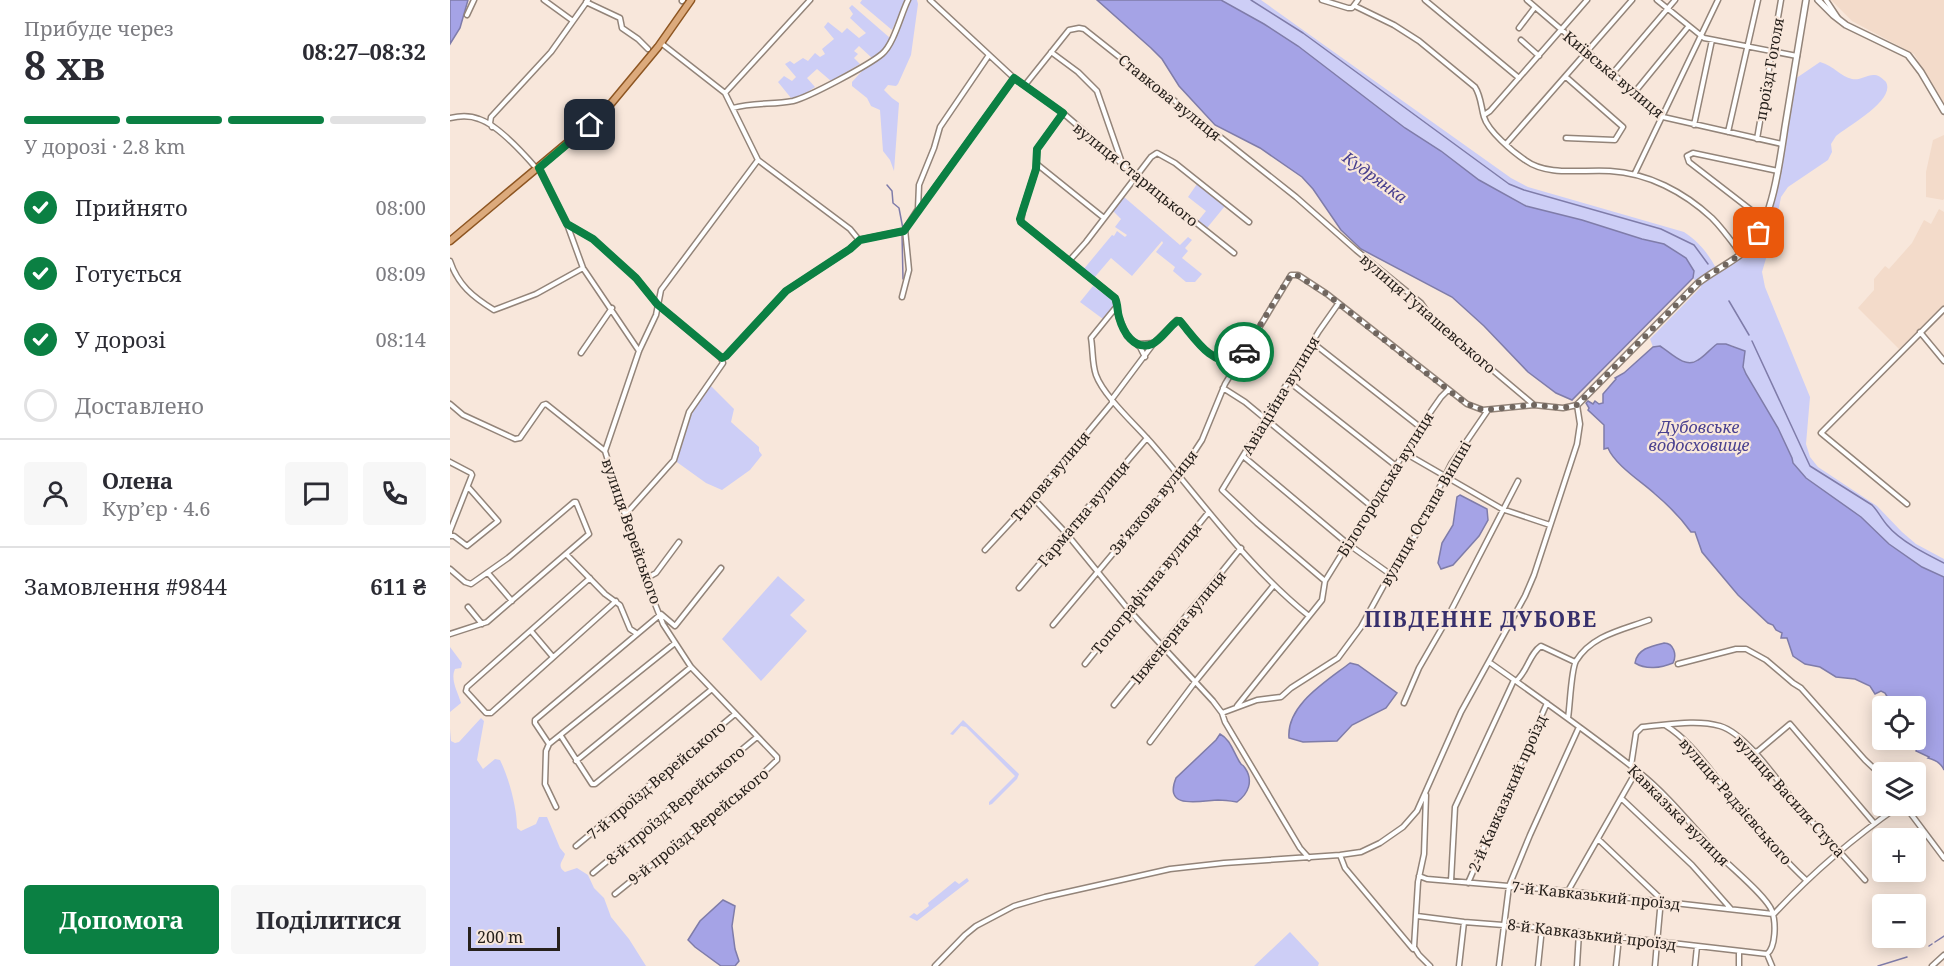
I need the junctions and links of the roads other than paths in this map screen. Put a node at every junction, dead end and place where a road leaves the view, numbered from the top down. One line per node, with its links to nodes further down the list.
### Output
1 (474, 0): 25 (street)
2 (544, 0): 26 (street)
3 (810, 0): 48 (street)
4 (908, 0): 50 (street)
5 (930, 0): 40 (street, вулиця Старицького)
6 (1322, 0): 22 (street)
7 (1359, 0): 22 (street)
8 (1425, 0): 46 (street)
9 (1527, 0): 23 (street, Київська вулиця)
10 (1587, 0): 30 (street)
11 (1632, 0): 37 (street)
12 (1657, 0): 24 (street)
13 (1675, 0): 24 (street)
14 (1718, 0): 31 (street)
15 (1758, 0): 35 (street)
16 (1781, 0): 38 (street, проїзд Гоголя)
17 (1806, 0): 42 (street)
18 (1818, 0): 27 (street)
19 (1826, 0): 27 (street)
20 (587, 1): 26 (street); 36 (street)
21 (685, 1): 34 (main road)
22 (1355, 6): 53 (street)
23 (1535, 7): 29 (street); 30 (street, Київська вулиця)
24 (1667, 9): 28 (street); 43 (street)
25 (466, 15)
26 (573, 21): 54 (street)
27 (1839, 21): 51 (street)
28 (1688, 27): 31 (street); 49 (street)
29 (1519, 28)
30 (1561, 30): 37 (street, Київська вулиця); 41 (street)
31 (1700, 37): 33 (street); 55 (street)
32 (1521, 40): 41 (street)
33 (1712, 40): 35 (street); 58 (street)
34 (661, 43): 48 (street); 68 (main road)
35 (1746, 46): 38 (street); 60 (street)
36 (648, 49)
37 (1587, 51): 43 (street, Київська вулиця); 44 (street)
38 (1772, 51): 42 (street); 62 (street, проїзд Гоголя)
39 (1051, 52): 47 (street, Ставкова вулиця); 65 (street); 74 (street, Ставкова вулиця)
40 (989, 55): 45 (street, вулиця Старицького); 72 (street)
41 (1539, 56): 46 (street)
42 (1797, 56): 64 (street)
43 (1612, 74): 49 (street, Київська вулиця)
44 (1566, 77): 61 (street); 63 (street)
45 (1014, 78): 47 (street, вулиця Старицького); 72 (street)
46 (1519, 78): 53 (street)
47 (1024, 86): 52 (street, вулиця Старицького)
48 (724, 93): 50 (street)
49 (1634, 93): 55 (street, Київська вулиця)
50 (733, 108): 66 (street)
51 (1944, 111)
52 (1063, 113): 65 (street, вулиця Старицького); 67 (street)
53 (1484, 116): 63 (street)
54 (491, 117): 57 (street); 59 (street)
55 (1663, 117): 58 (street, Київська вулиця); 70 (street)
56 (450, 118): 57 (street)
57 (482, 120): 59 (street)
58 (1694, 125): 60 (street, Київська вулиця)
59 (492, 127): 68 (street)
60 (1728, 132): 62 (street, Київська вулиця)
61 (1566, 138)
62 (1757, 139): 64 (street, Київська вулиця)
63 (1506, 144): 70 (street)
64 (1782, 144): 69 (street)
65 (1118, 158): 71 (street, вулиця Старицького)
66 (758, 160): 79 (street); 87 (street, вулиця Верейського)
67 (1037, 164): 73 (street); 83 (street)
68 (538, 168): 77 (street); 80 (main road)
69 (1778, 171): 75 (street); 75 (street)
70 (1635, 173): 82 (street)
71 (1138, 176): 73 (street); 76 (street); 81 (street, вулиця Старицького)
72 (920, 205): 78 (street)
73 (1104, 218): 83 (street)
74 (1323, 219): 107 (street, вулиця Гунашевського)
75 (1764, 220): 82 (street)
76 (1249, 222)
77 (567, 224): 85 (street); 87 (street)
78 (904, 231): 79 (street); 86 (street)
79 (860, 240): 98 (street)
80 (450, 242)
81 (1234, 253)
82 (1741, 254): 108 (street)
83 (1070, 260): 89 (street)
84 (450, 261): 85 (street)
85 (583, 268): 90 (street)
86 (902, 297)
87 (657, 304): 96 (street, вулиця Верейського); 98 (street)
88 (1338, 304): 94 (street, Авіаційна вулиця); 101 (street, Звʼязкова вулиця); 104 (street)
89 (1117, 306): 95 (street); 105 (street)
90 (612, 308): 96 (street); 97 (street)
91 (1944, 309): 92 (street)
92 (1920, 332): 100 (street); 123 (street)
93 (1154, 343): 95 (street); 99 (street, Тилова вулиця); 101 (street, Тилова вулиця)
94 (1313, 343): 102 (street, Авіаційна вулиця); 111 (street)
95 (1137, 344): 99 (street)
96 (639, 351): 113 (street, вулиця Верейського)
97 (581, 353)
98 (724, 357): 127 (street)
99 (1144, 357): 105 (street, Тилова вулиця)
100 (1944, 361)
101 (1238, 362): 103 (street, Звʼязкова вулиця)
102 (1288, 381): 110 (street, Авіаційна вулиця); 117 (street)
103 (1223, 388): 110 (street); 118 (street, Звʼязкова вулиця)
104 (1448, 390): 109 (street); 111 (street, Білогородська вулиця)
105 (1112, 399): 112 (street); 122 (street, Тилова вулиця)
106 (450, 404): 113 (street)
107 (1534, 405): 108 (street); 109 (street)
108 (1577, 405): 128 (street)
109 (1488, 410): 119 (street, вулиця Остапа Вишні)
110 (1266, 419): 115 (street, Авіаційна вулиця); 124 (street)
111 (1420, 427): 114 (street, Білогородська вулиця)
112 (1147, 438): 118 (street); 130 (street, Гарматна вулиця)
113 (605, 451): 127 (street, вулиця Верейського)
114 (1405, 453): 117 (street, Білогородська вулиця); 119 (street)
115 (1243, 456): 133 (street); 144 (street, Авіаційна вулиця)
116 (450, 462): 121 (street)
117 (1396, 466): 124 (street, Білогородська вулиця)
118 (1179, 476): 126 (street); 139 (street, Звʼязкова вулиця)
119 (1443, 477): 125 (street); 141 (street, вулиця Остапа Вишні)
120 (1518, 481): 125 (street)
121 (469, 488): 129 (street); 131 (street)
122 (1033, 498): 130 (street); 135 (street, Тилова вулиця)
123 (1906, 504)
124 (1371, 506): 133 (street, Білогородська вулиця)
125 (1502, 509): 128 (street); 170 (street)
126 (1208, 513): 134 (street); 150 (street, Топографічна вулиця)
127 (625, 515): 143 (street, вулиця Верейського)
128 (1550, 525): 162 (street)
129 (450, 531): 131 (street)
130 (1066, 533): 139 (street); 146 (street, Гарматна вулиця)
131 (450, 536)
132 (679, 542): 143 (street)
133 (1348, 544): 141 (street); 144 (street, Білогородська вулиця)
134 (1241, 548): 145 (street); 160 (street, Інженерна вулиця)
135 (985, 550)
136 (566, 554): 140 (street); 142 (street); 147 (street)
137 (721, 568): 151 (street)
138 (450, 569): 140 (street)
139 (1097, 572): 150 (street); 155 (street, Звʼязкова вулиця)
140 (488, 573): 147 (street)
141 (1390, 574): 173 (street, вулиця Остапа Вишні)
142 (590, 578): 148 (street); 156 (street)
143 (645, 579): 151 (street, вулиця Верейського)
144 (1325, 581): 152 (street)
145 (1274, 585): 152 (street); 168 (street)
146 (1019, 588)
147 (512, 601): 154 (street)
148 (616, 602): 157 (street); 161 (street)
149 (468, 607): 154 (street)
150 (1128, 609): 160 (street); 164 (street, Топографічна вулиця)
151 (661, 614): 157 (street); 159 (street, вулиця Верейського)
152 (1309, 616): 173 (street)
153 (1649, 620): 163 (street)
154 (482, 624): 158 (street)
155 (1053, 625)
156 (531, 631): 161 (street); 161 (street)
157 (636, 633): 182 (street)
158 (450, 634)
159 (675, 643): 166 (street, вулиця Верейського); 179 (street)
160 (1161, 646): 168 (street); 172 (street, Інженерна вулиця)
161 (553, 657)
162 (1489, 662): 167 (street, Кавказька вулиця); 188 (street)
163 (1575, 662): 167 (street); 176 (street)
164 (1085, 664)
165 (1678, 664): 186 (street)
166 (691, 667): 169 (street, вулиця Верейського); 185 (street)
167 (1515, 680): 171 (street, Кавказька вулиця); 204 (street)
168 (1195, 682): 174 (street); 181 (street)
169 (712, 689): 175 (street, вулиця Верейського); 185 (street)
170 (1404, 703)
171 (1548, 703): 176 (street, Кавказька вулиця); 205 (street, 2-й Кавказький проїзд)
172 (1114, 705)
173 (1236, 707): 174 (street, вулиця Остапа Вишні)
174 (1222, 713): 198 (street)
175 (735, 714): 180 (street, вулиця Верейського); 195 (street, 7-й проїзд Верейського)
176 (1568, 718): 178 (street, Кавказька вулиця)
177 (1665, 725): 183 (street, вулиця Василя Стуса); 187 (street, вулиця Василя Стуса); 202 (street, вулиця Радзієвського)
178 (1579, 727): 187 (street, Кавказька вулиця); 206 (street)
179 (561, 736): 182 (street); 185 (street)
180 (757, 736): 184 (street, вулиця Верейського); 200 (street, 8-й проїзд Верейського)
181 (1150, 742)
182 (549, 744): 190 (street)
183 (1754, 752): 193 (street); 196 (street, вулиця Василя Стуса)
184 (777, 757): 208 (street, 9-й проїзд Верейського)
185 (576, 761)
186 (1872, 767)
187 (1633, 768): 189 (street); 211 (street, Кавказька вулиця)
188 (1427, 789): 197 (street); 201 (street)
189 (1621, 798): 194 (street); 210 (street)
190 (556, 807)
191 (1884, 816): 193 (street)
192 (1912, 816): 199 (street)
193 (1874, 823): 196 (street)
194 (1598, 839): 207 (street); 209 (street)
195 (576, 846)
196 (1839, 850): 202 (street); 203 (street, вулиця Василя Стуса)
197 (1340, 855): 198 (street); 220 (street)
198 (1310, 858): 226 (street)
199 (1944, 858)
200 (592, 873)
201 (1419, 876): 204 (street, 7-й Кавказький проїзд); 212 (street)
202 (1806, 880): 211 (street)
203 (1865, 880)
204 (1451, 882): 205 (street, 7-й Кавказький проїзд)
205 (1467, 883): 206 (street, 7-й Кавказький проїзд)
206 (1509, 886): 207 (street, 7-й Кавказький проїзд); 214 (street)
207 (1568, 891): 209 (street, 7-й Кавказький проїзд)
208 (615, 894)
209 (1662, 902): 210 (street, 7-й Кавказький проїзд); 218 (street)
210 (1732, 909): 211 (street, 7-й Кавказький проїзд)
211 (1773, 914): 222 (street)
212 (1417, 916): 213 (street, 8-й Кавказький проїзд); 220 (street)
213 (1464, 922): 214 (street, 8-й Кавказький проїзд); 228 (street)
214 (1505, 924): 215 (street, 8-й Кавказький проїзд); 229 (street)
215 (1542, 928): 216 (street, 8-й Кавказький проїзд); 230 (street)
216 (1580, 932): 217 (street, 8-й Кавказький проїзд); 231 (street)
217 (1618, 937): 218 (street, 8-й Кавказький проїзд); 232 (street)
218 (1657, 943): 219 (street, 8-й Кавказький проїзд); 233 (street)
219 (1697, 946): 221 (street, 8-й Кавказький проїзд); 234 (street)
220 (1416, 951): 227 (street)
221 (1739, 951): 222 (street, 8-й Кавказький проїзд); 235 (street)
222 (1767, 954): 236 (street)
223 (1944, 955): 225 (street)
224 (1944, 962): 225 (street)
225 (1937, 964): 237 (street)
226 (935, 966)
227 (1430, 966)
228 (1459, 966)
229 (1499, 966)
230 (1538, 966)
231 (1577, 966)
232 (1616, 966)
233 (1655, 966)
234 (1695, 966)
235 (1739, 966)
236 (1772, 966)
237 (1932, 966)

